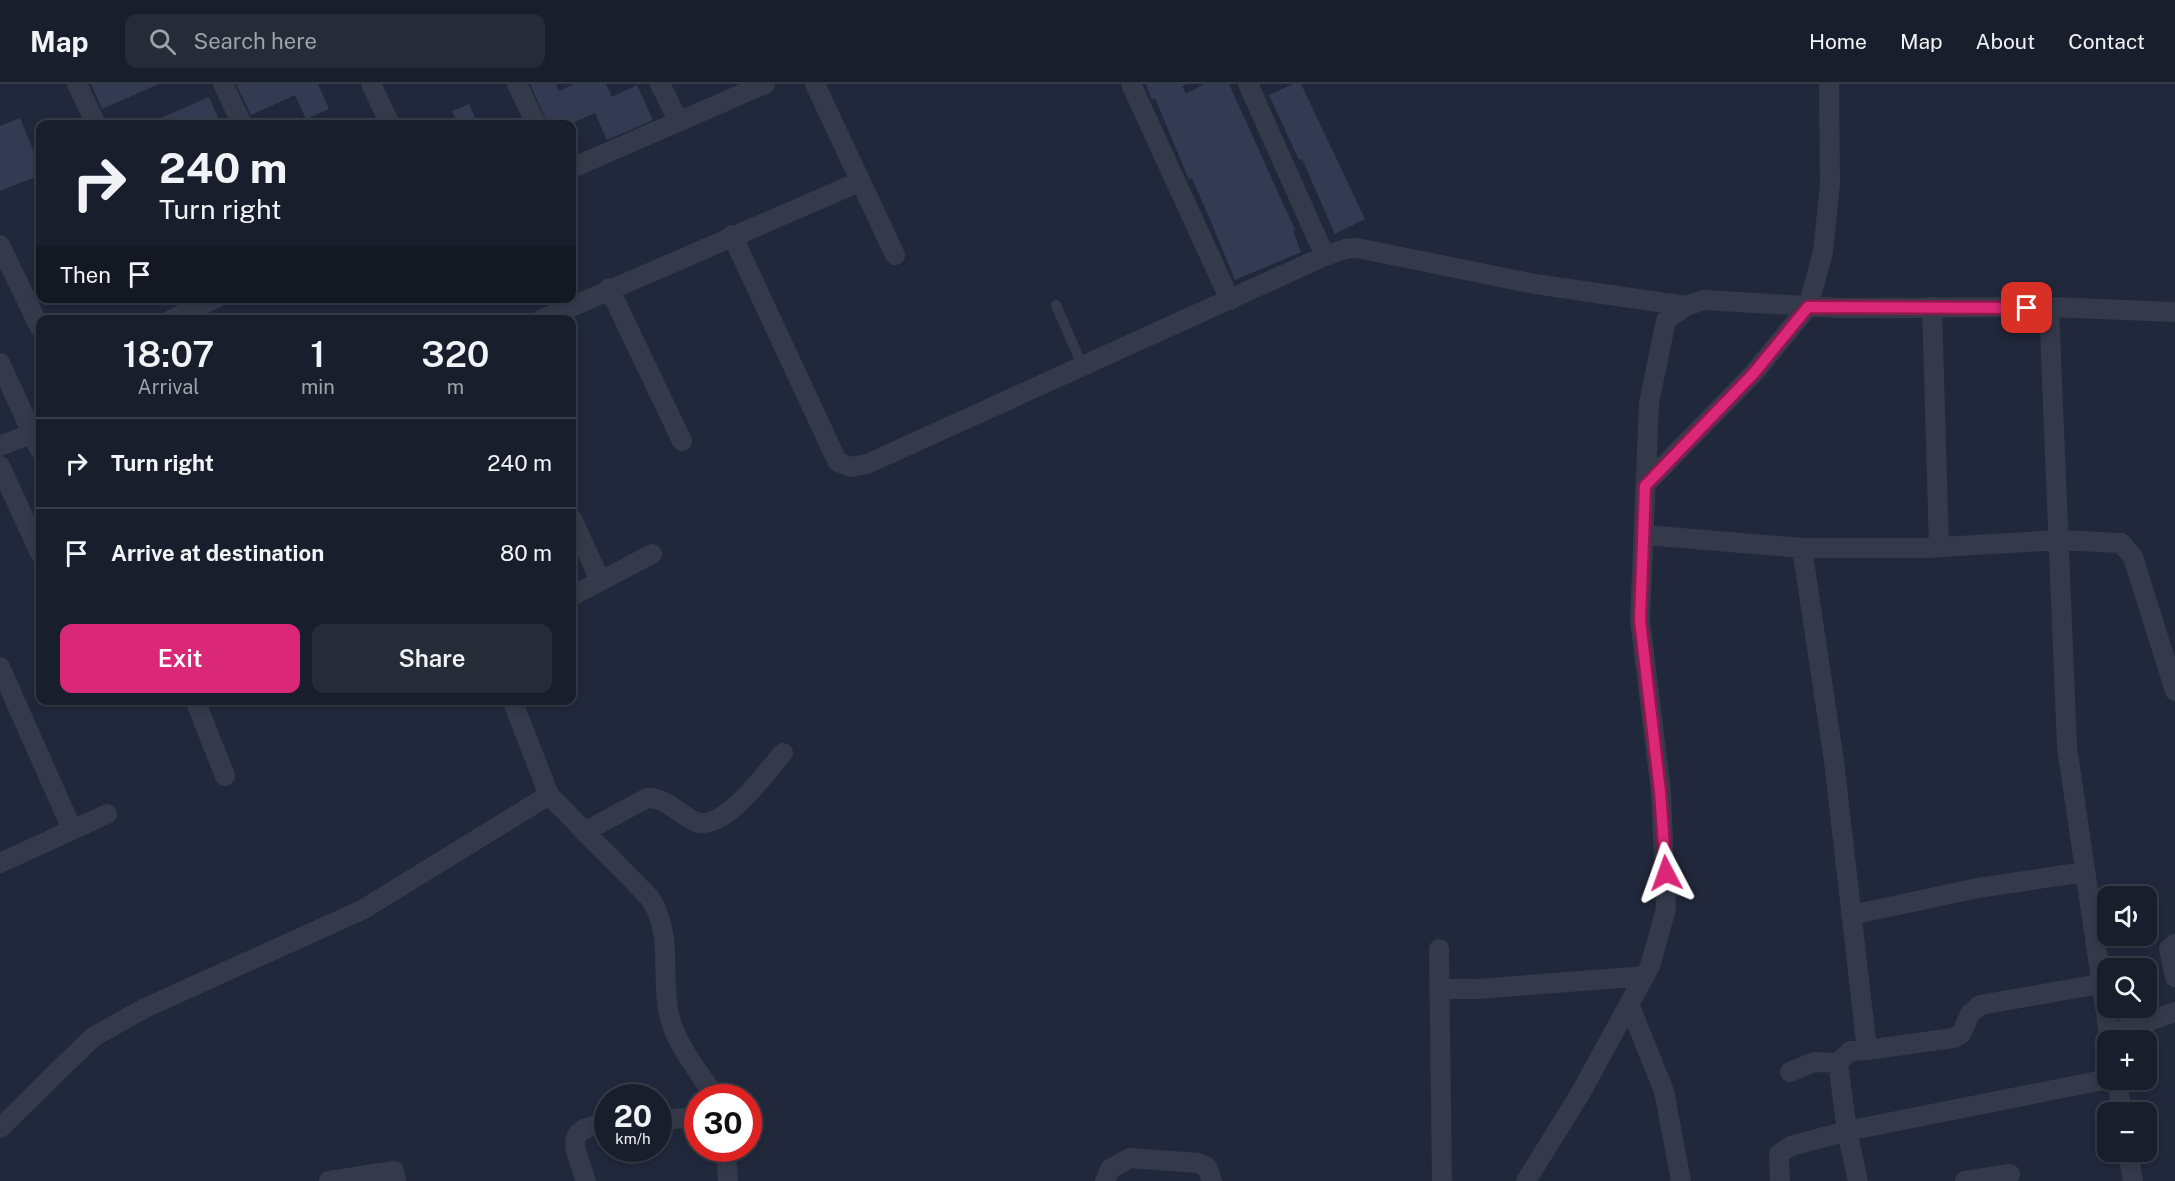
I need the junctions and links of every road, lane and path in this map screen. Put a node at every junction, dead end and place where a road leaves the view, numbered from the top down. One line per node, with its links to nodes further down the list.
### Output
1 (77, 84): 11 (street)
2 (223, 84): 12 (street)
3 (371, 84): 13 (street)
4 (517, 84): 14 (street)
5 (660, 84): 15 (street)
6 (765, 84): 15 (street)
7 (815, 84): 17 (street)
8 (1131, 84): 23 (street)
9 (1248, 84): 21 (street)
10 (1829, 84): 27 (street)
11 (94, 120)
12 (240, 120)
13 (388, 120)
14 (535, 120)
15 (679, 122): 16 (street)
16 (576, 166)
17 (859, 182): 18 (street); 20 (street)
18 (732, 235): 22 (street); 35 (street)
19 (0, 245): 33 (street)
20 (895, 255)
21 (1325, 256): 23 (street); 26 (street)
22 (609, 288): 32 (street); 38 (street)
23 (1230, 300): 35 (street)
24 (201, 303): 30 (street)
25 (1056, 305): 35 (lane)
26 (1686, 306): 27 (street); 41 (street)
27 (1808, 307): 28 (street); 41 (street)
28 (1932, 307): 29 (street); 46 (street)
29 (2049, 307): 31 (street); 44 (street)
30 (176, 311)
31 (2175, 312)
32 (552, 315)
33 (36, 320)
34 (0, 363): 36 (street)
35 (1082, 365)
36 (36, 433)
37 (36, 437): 39 (street)
38 (682, 441)
39 (0, 446)
40 (0, 466): 45 (street)
41 (1645, 486): 43 (street)
42 (576, 528): 49 (street)
43 (1645, 535): 47 (street); 67 (street)
44 (2059, 540): 46 (street); 52 (street); 62 (street)
45 (36, 544)
46 (1939, 547): 47 (street)
47 (1802, 548): 63 (street)
48 (652, 554): 49 (street)
49 (600, 580): 50 (street)
50 (576, 594)
51 (0, 668): 59 (street)
52 (2175, 691)
53 (197, 705): 56 (street)
54 (514, 705): 57 (street)
55 (783, 753): 60 (street)
56 (225, 776)
57 (549, 795): 60 (street); 80 (street)
58 (107, 814): 59 (street)
59 (72, 829): 61 (street)
60 (584, 832): 78 (street)
61 (0, 863)
62 (2084, 872): 63 (street); 66 (street)
63 (1851, 915): 74 (street)
64 (2175, 944): 68 (street)
65 (1438, 949): 70 (street)
66 (2097, 963)
67 (1645, 976): 70 (street); 71 (street)
68 (2175, 977)
69 (2097, 985): 74 (street)
70 (1439, 989): 91 (street)
71 (1629, 1004): 92 (street); 93 (street)
72 (2175, 1012): 73 (street)
73 (2130, 1030)
74 (1867, 1050): 75 (street)
75 (1838, 1064): 76 (street); 81 (street)
76 (1790, 1072)
77 (2097, 1081): 81 (street)
78 (707, 1084)
79 (594, 1125): 87 (street)
80 (0, 1128)
81 (1847, 1131): 94 (street); 95 (street)
82 (727, 1162): 88 (street)
83 (2130, 1162): 97 (street)
84 (2010, 1173): 96 (street)
85 (329, 1181): 86 (street)
86 (396, 1181)
87 (586, 1181)
88 (728, 1181)
89 (1105, 1181): 90 (street)
90 (1212, 1181)
91 (1442, 1181)
92 (1526, 1181)
93 (1681, 1181)
94 (1780, 1181)
95 (1858, 1181)
96 (1965, 1181)
97 (2133, 1181)

